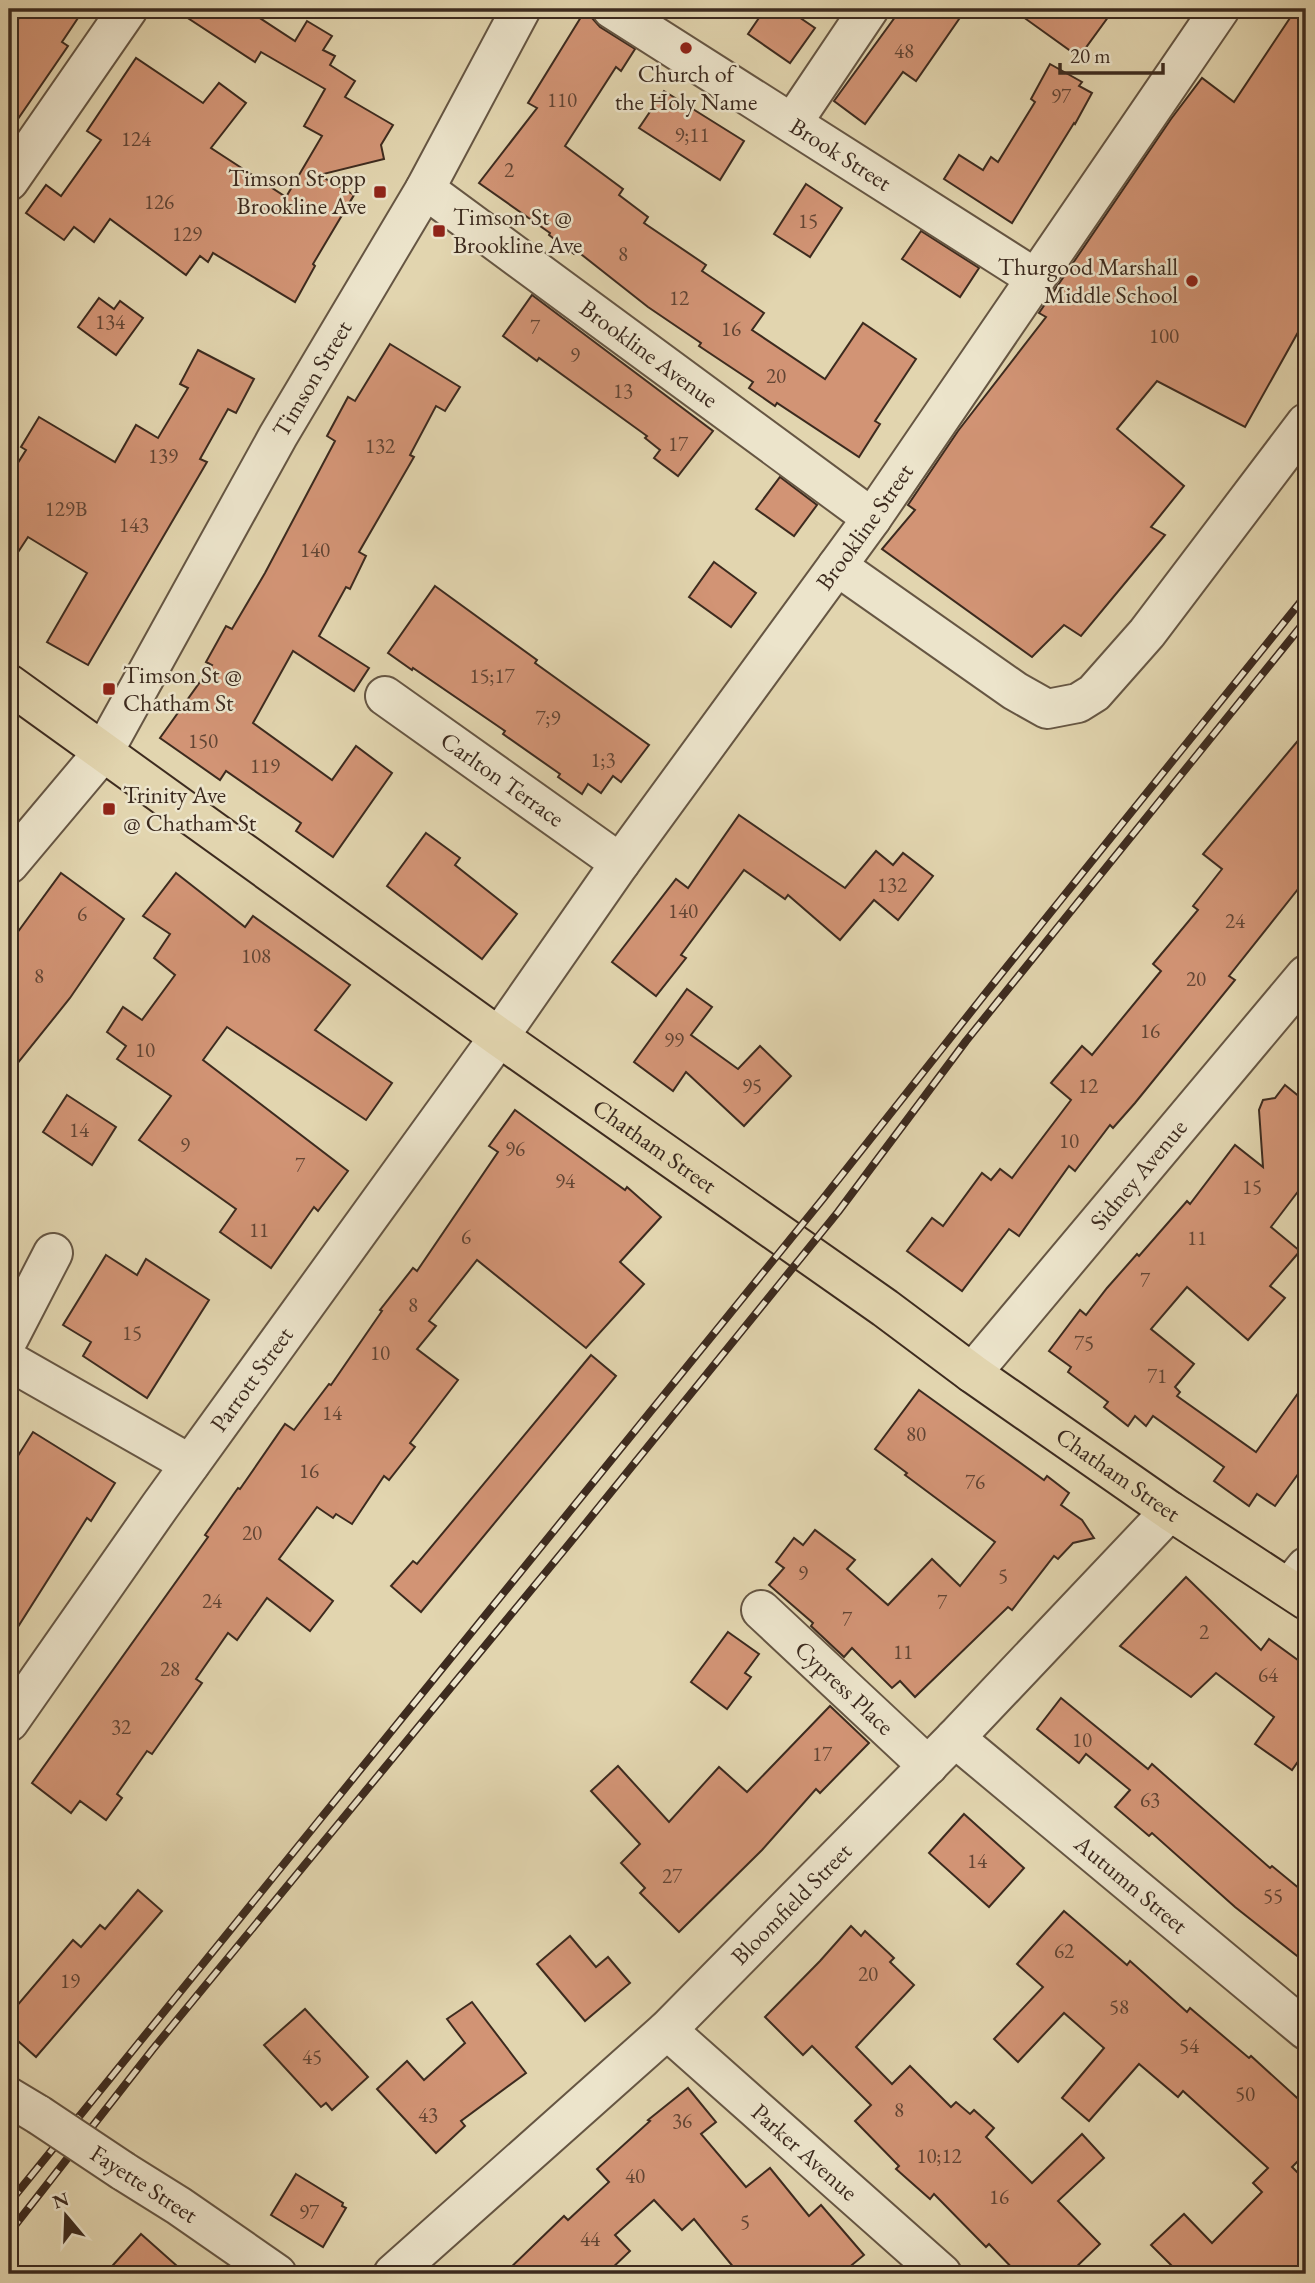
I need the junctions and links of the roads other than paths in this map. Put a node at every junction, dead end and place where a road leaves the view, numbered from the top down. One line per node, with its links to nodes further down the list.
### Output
1 (128, 9): 7 (street)
2 (521, 9): 8 (street, Timson Street)
3 (612, 9): 6 (street, Brook Street)
4 (869, 9): 6 (street)
5 (1220, 9): 9 (street, Brookline Street)
6 (793, 122): 9 (street, Brook Street)
7 (9, 181)
8 (425, 189): 11 (street, Brookline Avenue); 15 (street, Timson Street)
9 (1035, 278): 11 (street, Brookline Street)
10 (1306, 423): 12 (street)
11 (872, 518): 12 (street, Brookline Street)
12 (838, 566): 16 (street, Brookline Street)
13 (9, 684): 15 (main road, Chatham Street)
14 (385, 696): 16 (street, Carlton Terrace)
15 (104, 751): 17 (street, Timson Street); 19 (main road, Chatham Street)
16 (620, 863): 19 (street, Brookline Street)
17 (9, 864)
18 (1306, 975): 23 (street, Sidney Avenue)
19 (499, 1037): 23 (main road, Chatham Street); 24 (street, Parrott Street)
20 (53, 1253): 21 (street)
21 (9, 1338)
22 (9, 1361): 24 (street)
23 (972, 1373): 25 (main road, Chatham Street)
24 (190, 1464): 28 (street, Parrott Street)
25 (1170, 1511): 26 (main road, Chatham Street); 29 (street, Bloomfield Street)
26 (1301, 1585)
27 (761, 1610): 30 (street, Cypress Place)
28 (9, 1723)
29 (955, 1738): 30 (street, Bloomfield Street); 32 (street, Autumn Street)
30 (928, 1766): 31 (street, Bloomfield Street)
31 (667, 2030): 35 (street, Bloomfield Street); 36 (street, Parker Avenue)
32 (1306, 2030)
33 (24, 2106): 34 (street, Fayette Street, bridge)
34 (261, 2270)
35 (393, 2274)
36 (942, 2274)

